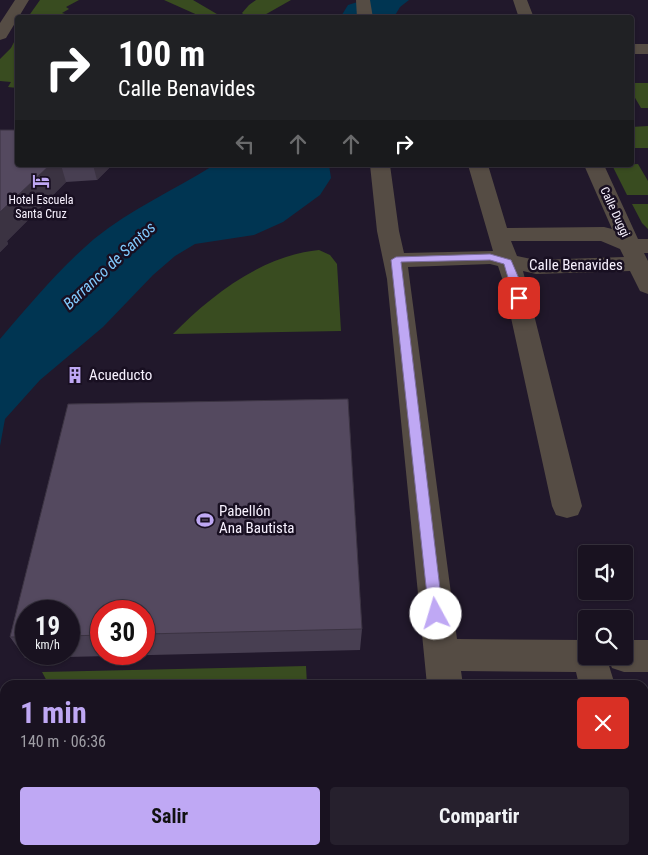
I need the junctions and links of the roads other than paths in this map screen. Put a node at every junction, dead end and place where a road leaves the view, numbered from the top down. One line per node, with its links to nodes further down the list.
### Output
1 (22, 0): 6 (street)
2 (363, 0): 4 (street)
3 (520, 0): 5 (street)
4 (365, 15)
5 (526, 15)
6 (0, 35)
7 (634, 49): 8 (street)
8 (648, 49)
9 (380, 167): 14 (street)
10 (479, 167): 12 (street)
11 (595, 167): 13 (street, Calle Duggi)
12 (498, 235): 13 (street, Calle Benavides); 15 (street)
13 (639, 252): 15 (street, Calle Benavides); 16 (street, Calle Duggi)
14 (396, 260): 15 (street, Calle Benavides); 22 (street)
15 (508, 262): 17 (street)
16 (648, 286)
17 (567, 506)
18 (633, 656): 19 (street)
19 (648, 656)
20 (578, 657): 22 (street)
21 (591, 665): 23 (street)
22 (443, 670)
23 (595, 680)

